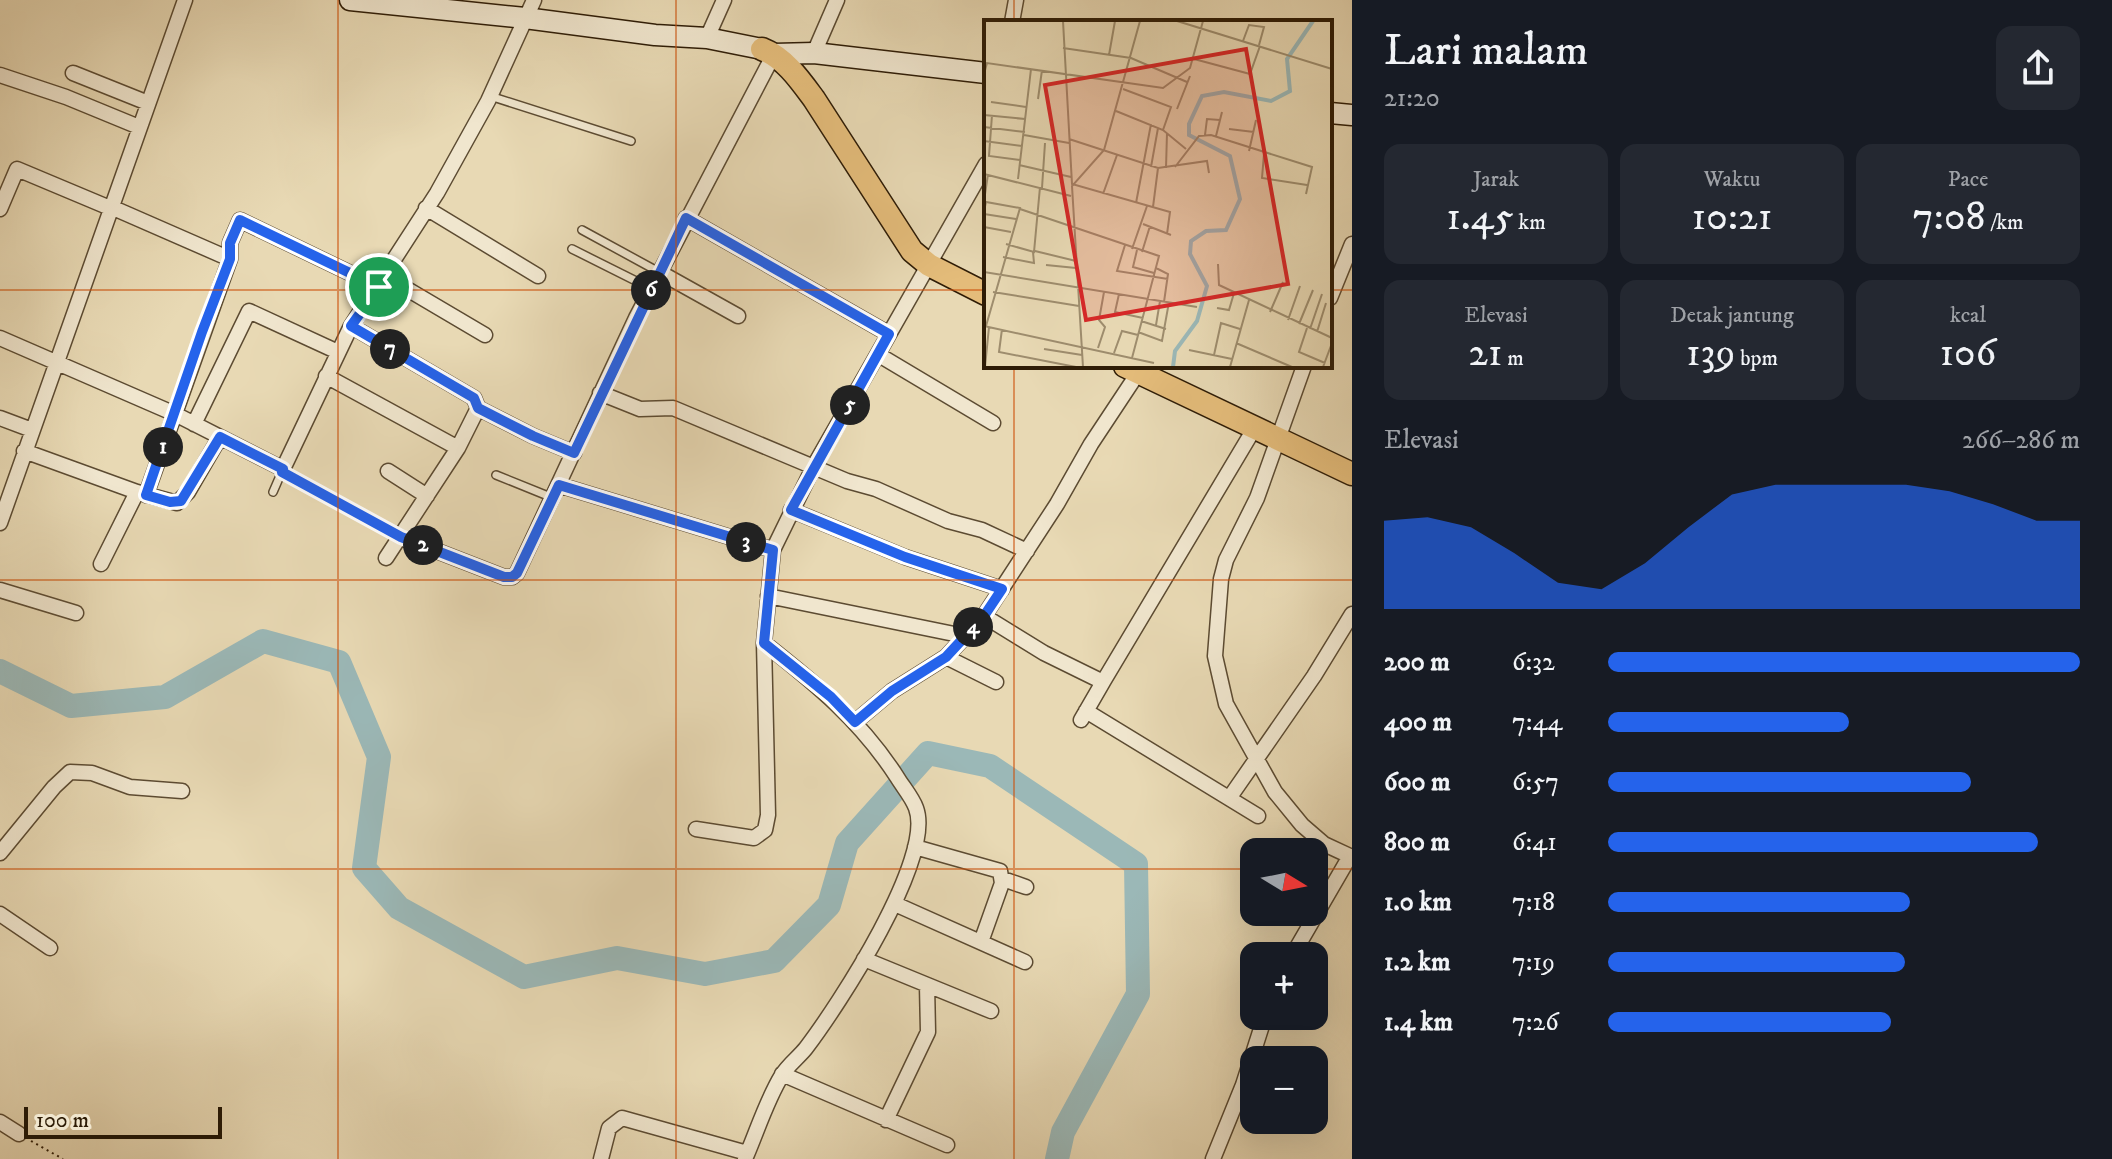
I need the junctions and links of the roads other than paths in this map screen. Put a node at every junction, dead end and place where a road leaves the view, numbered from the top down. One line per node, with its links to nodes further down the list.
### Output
1 (185, 0): 15 (street)
2 (350, 0): 6 (main road)
3 (724, 0): 8 (street)
4 (837, 0): 10 (street)
5 (1016, 0): 7 (street)
6 (529, 9): 8 (main road); 14 (street)
7 (1012, 20)
8 (707, 38): 9 (main road)
9 (768, 52): 10 (main road); 24 (street); 29 (main road)
10 (814, 53): 12 (main road)
11 (73, 73): 15 (street)
12 (984, 73)
13 (0, 75): 18 (street)
14 (490, 96): 19 (lane); 22 (street)
15 (148, 103): 18 (street)
16 (1332, 113): 17 (main road)
17 (1352, 115)
18 (139, 127): 21 (street)
19 (631, 141)
20 (984, 168): 29 (street)
21 (110, 208): 23 (street); 28 (street); 43 (street)
22 (426, 208): 31 (street); 32 (street)
23 (0, 209)
24 (686, 218): 30 (street); 38 (street)
25 (582, 230): 30 (lane)
26 (1352, 244): 35 (street)
27 (572, 249): 33 (lane)
28 (230, 259): 32 (street); 49 (street)
29 (929, 265): 34 (main road); 38 (street)
30 (661, 273): 33 (street); 36 (street)
31 (538, 276)
32 (382, 281): 37 (street); 39 (street)
33 (652, 289): 47 (street)
34 (984, 293)
35 (1332, 293)
36 (738, 316)
37 (351, 326): 41 (street); 48 (street)
38 (889, 334): 42 (street)
39 (485, 335)
40 (0, 338): 43 (street)
41 (338, 352): 46 (street); 52 (street)
42 (879, 355): 51 (street); 60 (street)
43 (56, 364): 49 (street); 54 (street)
44 (1303, 368): 56 (street)
45 (1131, 369): 53 (main road); 74 (street)
46 (326, 376): 57 (street); 61 (street)
47 (600, 393): 59 (street); 60 (street)
48 (478, 408): 57 (street); 59 (street)
49 (175, 414): 52 (street); 68 (street)
50 (0, 418): 54 (street)
51 (993, 423)
52 (194, 424): 55 (street)
53 (1254, 429): 56 (main road); 87 (street)
54 (32, 430): 58 (street)
55 (220, 437): 61 (street); 68 (street)
56 (1278, 440): 63 (main road); 89 (street)
57 (458, 448): 69 (street)
58 (24, 451): 65 (street); 68 (street)
59 (574, 453): 66 (street)
60 (814, 466): 70 (street); 74 (street)
61 (282, 470): 67 (lane); 72 (lane)
62 (388, 471): 69 (street)
63 (1352, 474)
64 (496, 475): 66 (lane)
65 (7, 478): 71 (street)
66 (556, 491): 72 (street); 73 (street)
67 (273, 492)
68 (141, 494): 76 (street)
69 (427, 496): 72 (street)
70 (791, 510): 73 (street); 77 (street)
71 (0, 523)
72 (401, 537): 75 (street)
73 (773, 550): 79 (street)
74 (1027, 551): 77 (street)
75 (386, 558)
76 (101, 564)
77 (1002, 589): 82 (street)
78 (0, 590): 80 (street)
79 (768, 596): 83 (street); 84 (street)
80 (76, 613)
81 (1352, 614): 89 (street)
82 (984, 616): 83 (street); 87 (street)
83 (964, 636): 85 (street)
84 (764, 643): 88 (street); 93 (street)
85 (946, 657): 86 (street); 88 (street)
86 (996, 682)
87 (1103, 682): 91 (street)
88 (855, 722): 94 (street)
89 (1258, 759): 91 (street); 96 (street)
90 (182, 791): 95 (street)
91 (1230, 797): 92 (street)
92 (1258, 816)
93 (696, 829)
94 (915, 847): 97 (street); 99 (street)
95 (0, 853)
96 (1351, 856): 102 (street)
97 (1003, 879): 98 (street); 101 (street)
98 (1026, 887)
99 (895, 904): 101 (street); 104 (street)
100 (0, 914): 103 (street)
101 (981, 942): 105 (street)
102 (1300, 942)
103 (50, 948)
104 (864, 959): 106 (street); 109 (street)
105 (1025, 962)
106 (927, 985): 107 (street); 110 (street)
107 (991, 1011)
108 (1261, 1030): 116 (street)
109 (782, 1074): 110 (street); 114 (street)
110 (886, 1120): 113 (street)
111 (0, 1122): 112 (street)
112 (19, 1134)
113 (947, 1145)
114 (746, 1156): 115 (street)
115 (601, 1159)
116 (1213, 1159)

